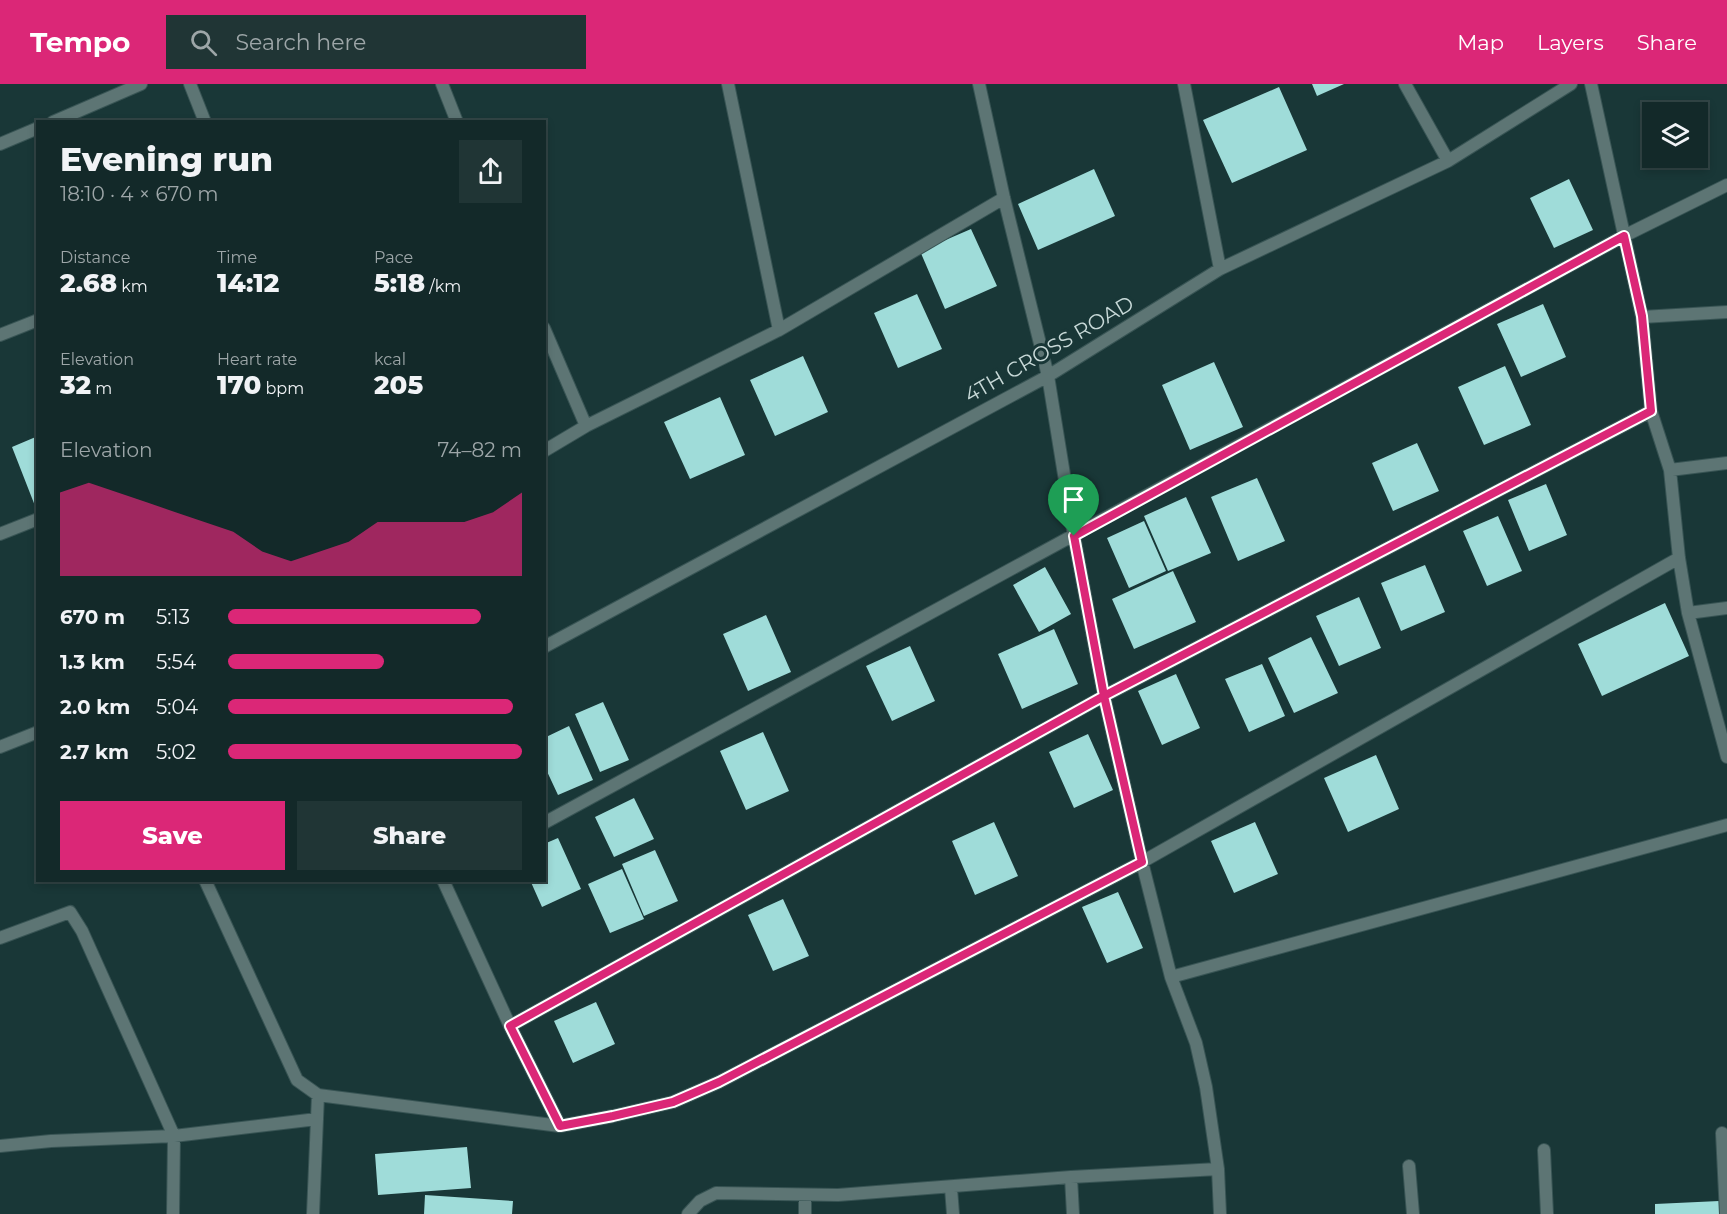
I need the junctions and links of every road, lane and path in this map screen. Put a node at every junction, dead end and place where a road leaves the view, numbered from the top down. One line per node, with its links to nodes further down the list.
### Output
1 (141, 84): 10 (street)
2 (189, 84): 11 (street)
3 (441, 84): 12 (street)
4 (728, 84): 23 (street)
5 (979, 84): 17 (street)
6 (1184, 84): 19 (street)
7 (1406, 84): 15 (street)
8 (1571, 84): 15 (street, 4TH CROSS ROAD)
9 (1591, 84): 18 (street)
10 (58, 120)
11 (204, 120)
12 (456, 120)
13 (36, 129): 14 (street)
14 (0, 144)
15 (1448, 161): 19 (street, 4TH CROSS ROAD)
16 (1727, 185): 18 (street)
17 (1004, 198): 23 (street); 26 (street)
18 (1624, 236): 21 (street); 34 (street)
19 (1220, 269): 26 (street, 4TH CROSS ROAD)
20 (1727, 312): 21 (street)
21 (1642, 316): 27 (street)
22 (36, 321): 25 (street)
23 (779, 330): 28 (street)
24 (546, 333): 28 (street)
25 (0, 335)
26 (1048, 376): 34 (street); 38 (street, 4TH CROSS ROAD)
27 (1651, 411): 31 (street); 39 (street)
28 (586, 426): 29 (street)
29 (546, 450)
30 (1727, 463): 31 (street)
31 (1670, 470): 35 (street)
32 (36, 520): 33 (street)
33 (0, 534)
34 (1074, 536): 39 (street); 43 (street)
35 (1679, 558): 37 (street); 45 (street)
36 (1727, 608): 37 (street)
37 (1688, 613): 42 (street)
38 (546, 645)
39 (1104, 696): 45 (street); 50 (street)
40 (36, 733): 41 (street)
41 (0, 747)
42 (1727, 757)
43 (546, 822)
44 (1727, 825): 49 (street)
45 (1142, 862): 49 (street); 53 (street)
46 (205, 882): 51 (street)
47 (444, 882): 50 (street)
48 (0, 938): 55 (street)
49 (1171, 977): 59 (street)
50 (510, 1026): 53 (street)
51 (318, 1095): 52 (street); 53 (street)
52 (317, 1119): 55 (street); 64 (street)
53 (560, 1126)
54 (1722, 1133): 72 (street)
55 (174, 1136): 56 (street); 63 (street)
56 (0, 1146)
57 (1544, 1150): 71 (street)
58 (1409, 1166): 70 (street)
59 (1218, 1169): 60 (street); 69 (street)
60 (1071, 1177): 61 (street); 68 (street)
61 (951, 1188): 62 (street); 67 (street)
62 (805, 1195): 65 (street); 66 (street)
63 (173, 1214)
64 (313, 1214)
65 (688, 1214)
66 (805, 1214)
67 (953, 1214)
68 (1073, 1214)
69 (1220, 1214)
70 (1413, 1214)
71 (1547, 1214)
72 (1726, 1214)

